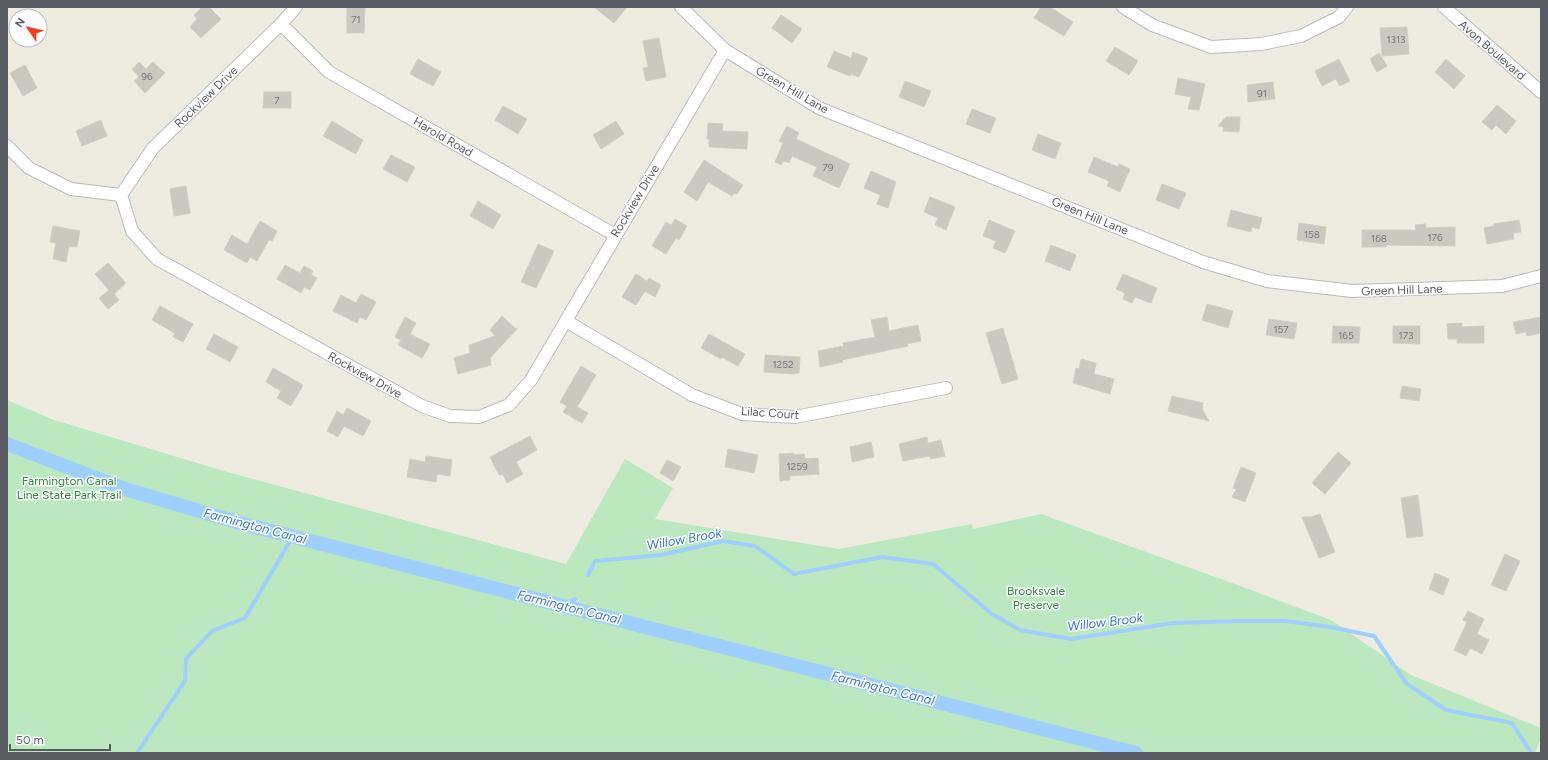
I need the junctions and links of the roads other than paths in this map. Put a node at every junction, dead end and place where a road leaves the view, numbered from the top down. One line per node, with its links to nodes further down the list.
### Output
1 (296, 7): 6 (street, Rockview Drive)
2 (681, 7): 7 (street, Green Hill Lane)
3 (1123, 7): 4 (street)
4 (1347, 7)
5 (1444, 7): 8 (street, Avon Boulevard)
6 (282, 24): 10 (street, Rockview Drive); 11 (street, Harold Road)
7 (725, 50): 11 (street, Rockview Drive); 12 (street, Green Hill Lane)
8 (1541, 92)
9 (7, 146): 10 (street)
10 (121, 195): 13 (street, Rockview Drive)
11 (615, 235): 13 (street, Rockview Drive)
12 (1541, 276)
13 (566, 321): 14 (street, Lilac Court)
14 (946, 388)

